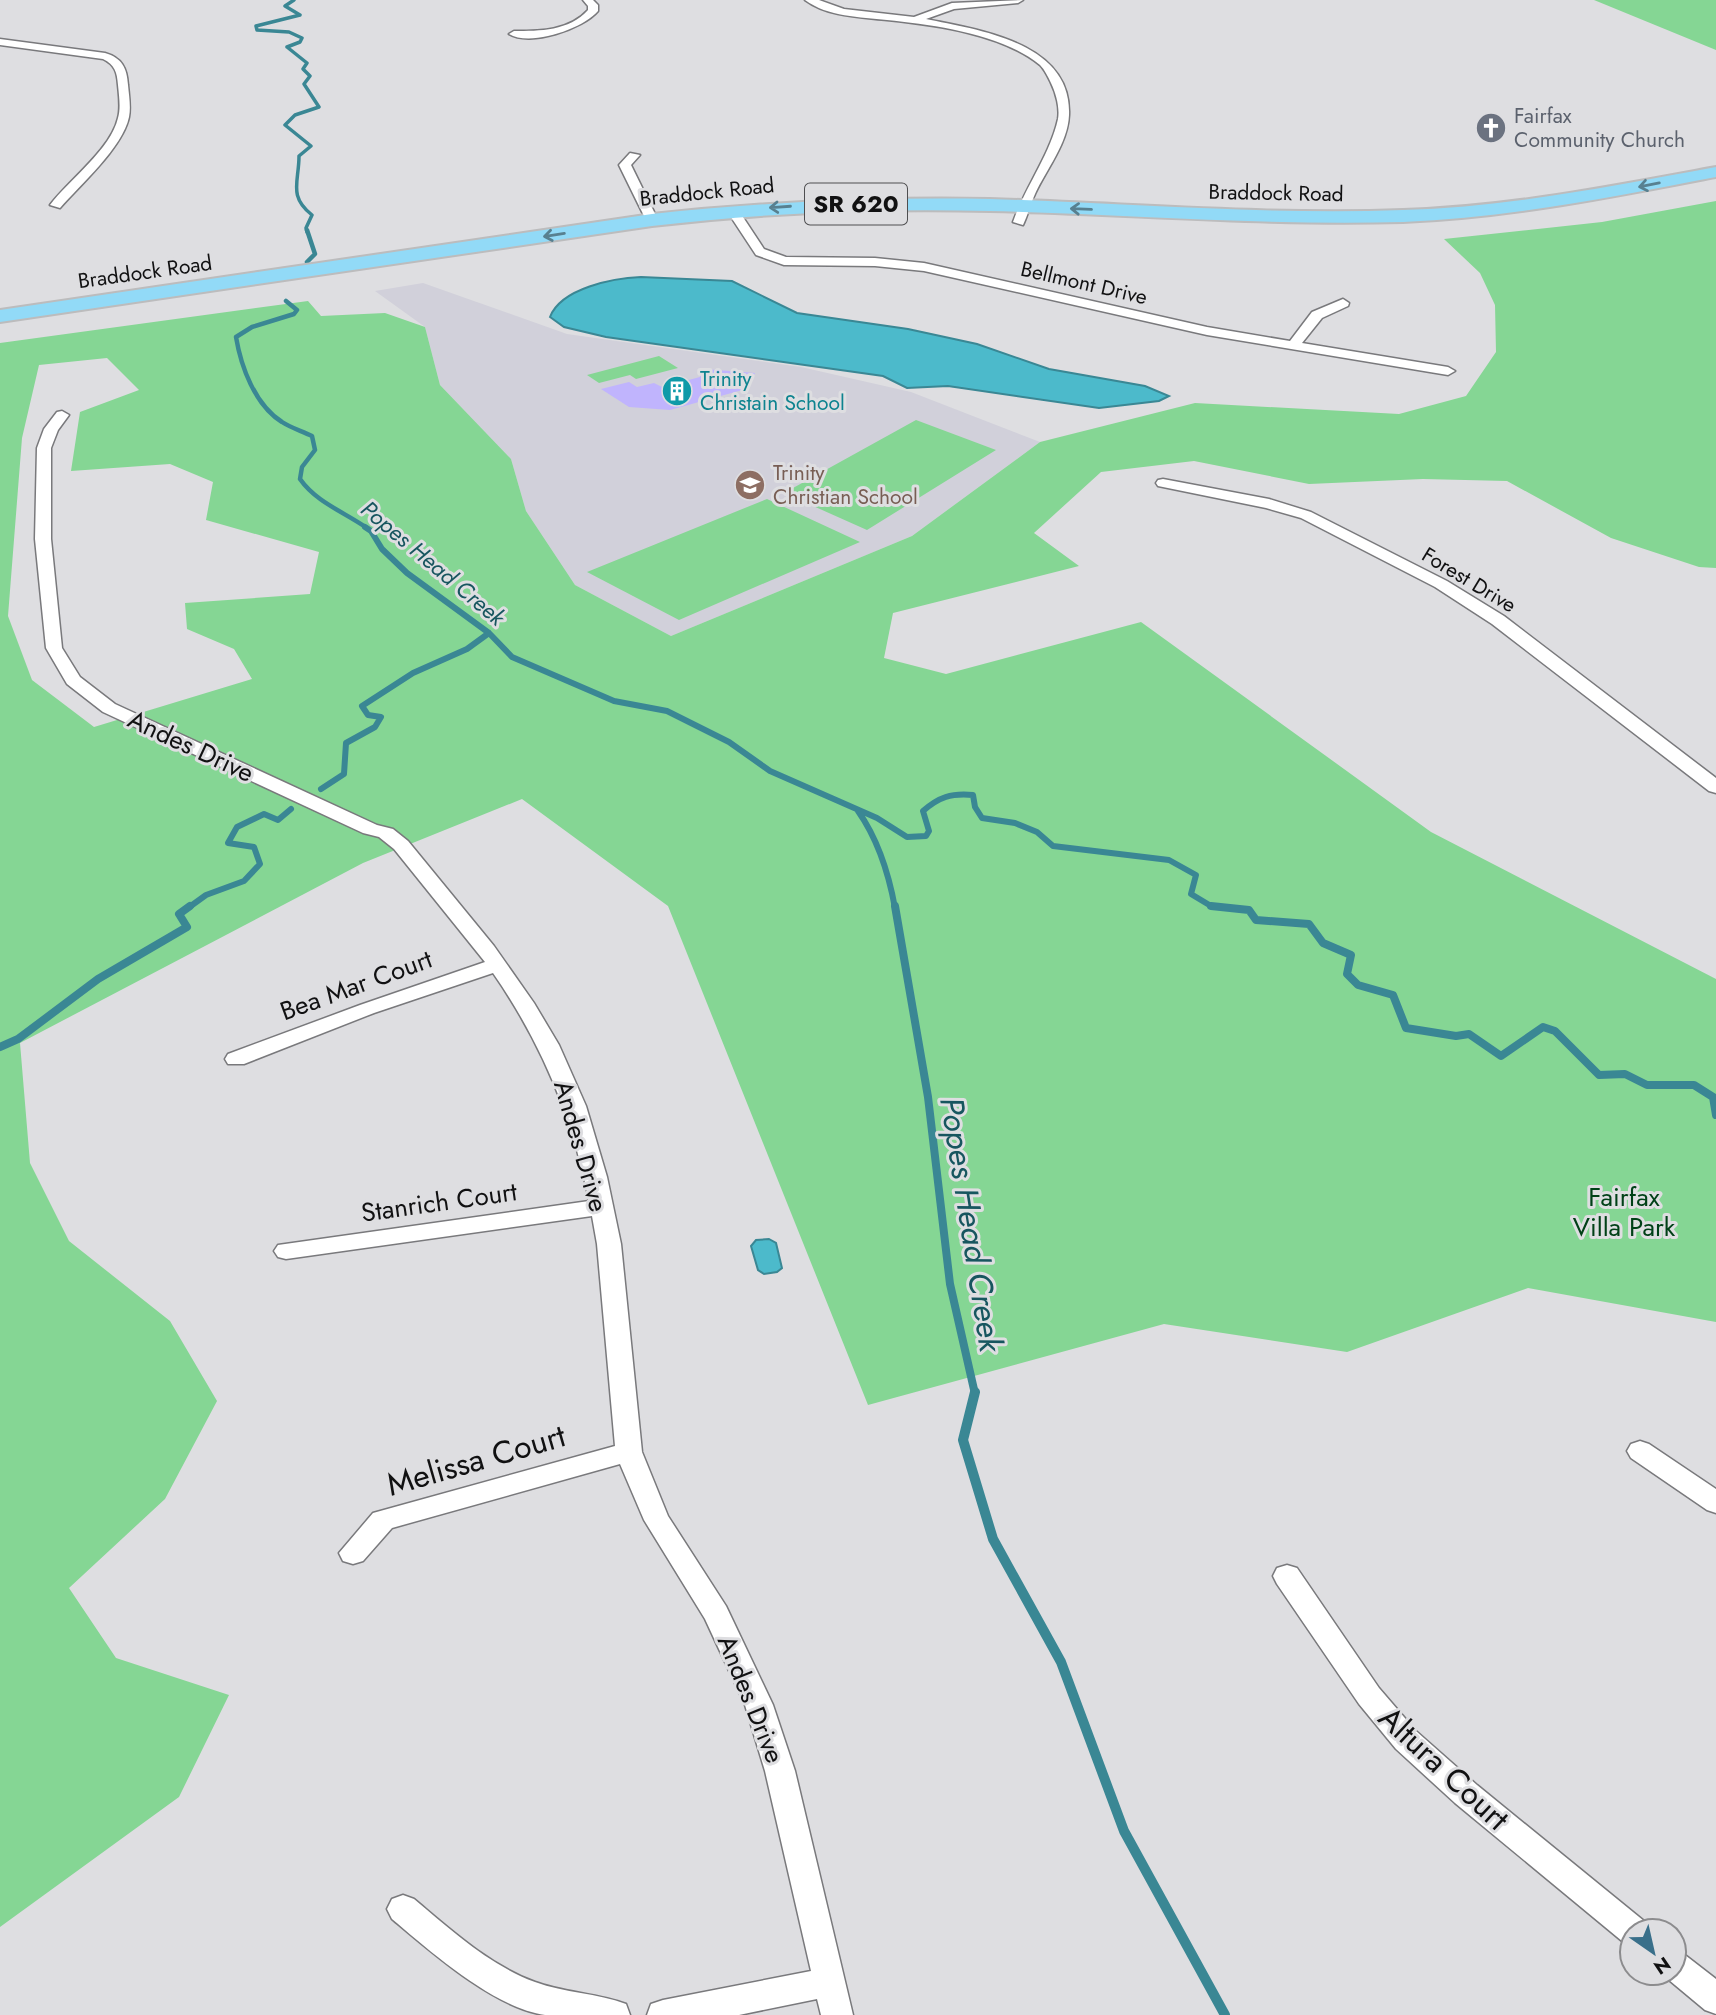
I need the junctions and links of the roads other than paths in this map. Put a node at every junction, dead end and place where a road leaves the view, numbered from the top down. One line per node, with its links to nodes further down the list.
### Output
1 (588, 0): 5 (street)
2 (810, 0): 4 (street)
3 (1018, 0): 4 (street)
4 (915, 20): 11 (street)
5 (514, 34)
6 (0, 42): 10 (street)
7 (634, 155): 13 (street)
8 (1716, 172): 11 (main road, Braddock Road / SR 620, one-way to 11)
9 (1716, 187): 11 (main road, Braddock Road / SR 620)
10 (56, 205)
11 (1022, 214): 12 (main road, Braddock Road / SR 620)
12 (738, 218): 13 (main road, Braddock Road / SR 620); 16 (main road, Braddock Road / SR 620); 17 (street, Bellmont Drive)
13 (652, 220): 15 (main road, Braddock Road / SR 620, one-way to 15)
14 (1343, 303): 17 (street)
15 (0, 317)
16 (0, 332)
17 (1293, 346): 18 (street, Bellmont Drive)
18 (1448, 371)
19 (62, 415): 22 (street, Andes Drive)
20 (1163, 483): 21 (street, Forest Drive)
21 (1716, 787)
22 (497, 965): 23 (street, Bea Mar Court); 24 (street, Andes Drive)
23 (236, 1059)
24 (600, 1207): 25 (street, Stanrich Court); 27 (street, Andes Drive)
25 (286, 1251)
26 (1640, 1451): 28 (street)
27 (629, 1452): 29 (street, Melissa Court); 34 (street, Andes Drive)
28 (1716, 1503)
29 (353, 1553)
30 (1287, 1576): 32 (street, Altura Court)
31 (403, 1909): 36 (street)
32 (1618, 1919)
33 (1688, 1976): 35 (street)
34 (829, 1982): 37 (street); 38 (street, Andes Drive)
35 (1716, 1999)
36 (614, 2015)
37 (663, 2015)
38 (837, 2015)

